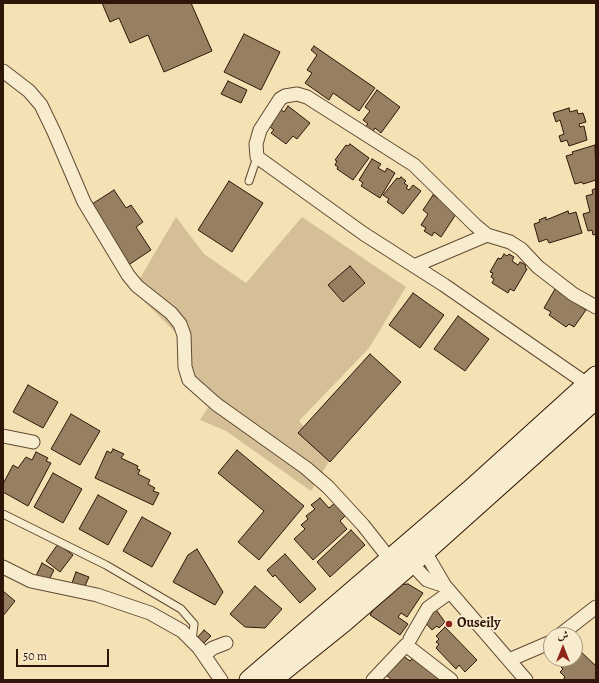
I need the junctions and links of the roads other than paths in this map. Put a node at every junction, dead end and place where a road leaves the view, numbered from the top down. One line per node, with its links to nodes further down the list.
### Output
1 (3, 72): 13 (street)
2 (257, 157): 3 (lane); 4 (street); 5 (street)
3 (249, 182)
4 (488, 234): 5 (street); 6 (street)
5 (414, 266): 7 (street)
6 (596, 307)
7 (593, 386): 11 (street); 14 (street)
8 (3, 436): 9 (street)
9 (33, 442)
10 (3, 514): 20 (lane)
11 (421, 532): 12 (street); 14 (street)
12 (404, 546): 13 (street); 14 (street)
13 (389, 558): 26 (street)
14 (418, 558): 16 (street); 16 (street); 27 (street)
15 (3, 567): 20 (street)
16 (447, 589): 19 (street); 24 (street)
17 (596, 607): 18 (street)
18 (570, 627)
19 (410, 639)
20 (192, 641): 23 (street)
21 (226, 643): 23 (street)
22 (543, 645): 24 (street)
23 (204, 655): 25 (street)
24 (509, 660): 30 (street)
25 (221, 680)
26 (249, 680)
27 (272, 680)
28 (373, 680): 29 (street)
29 (451, 680)
30 (526, 680)

